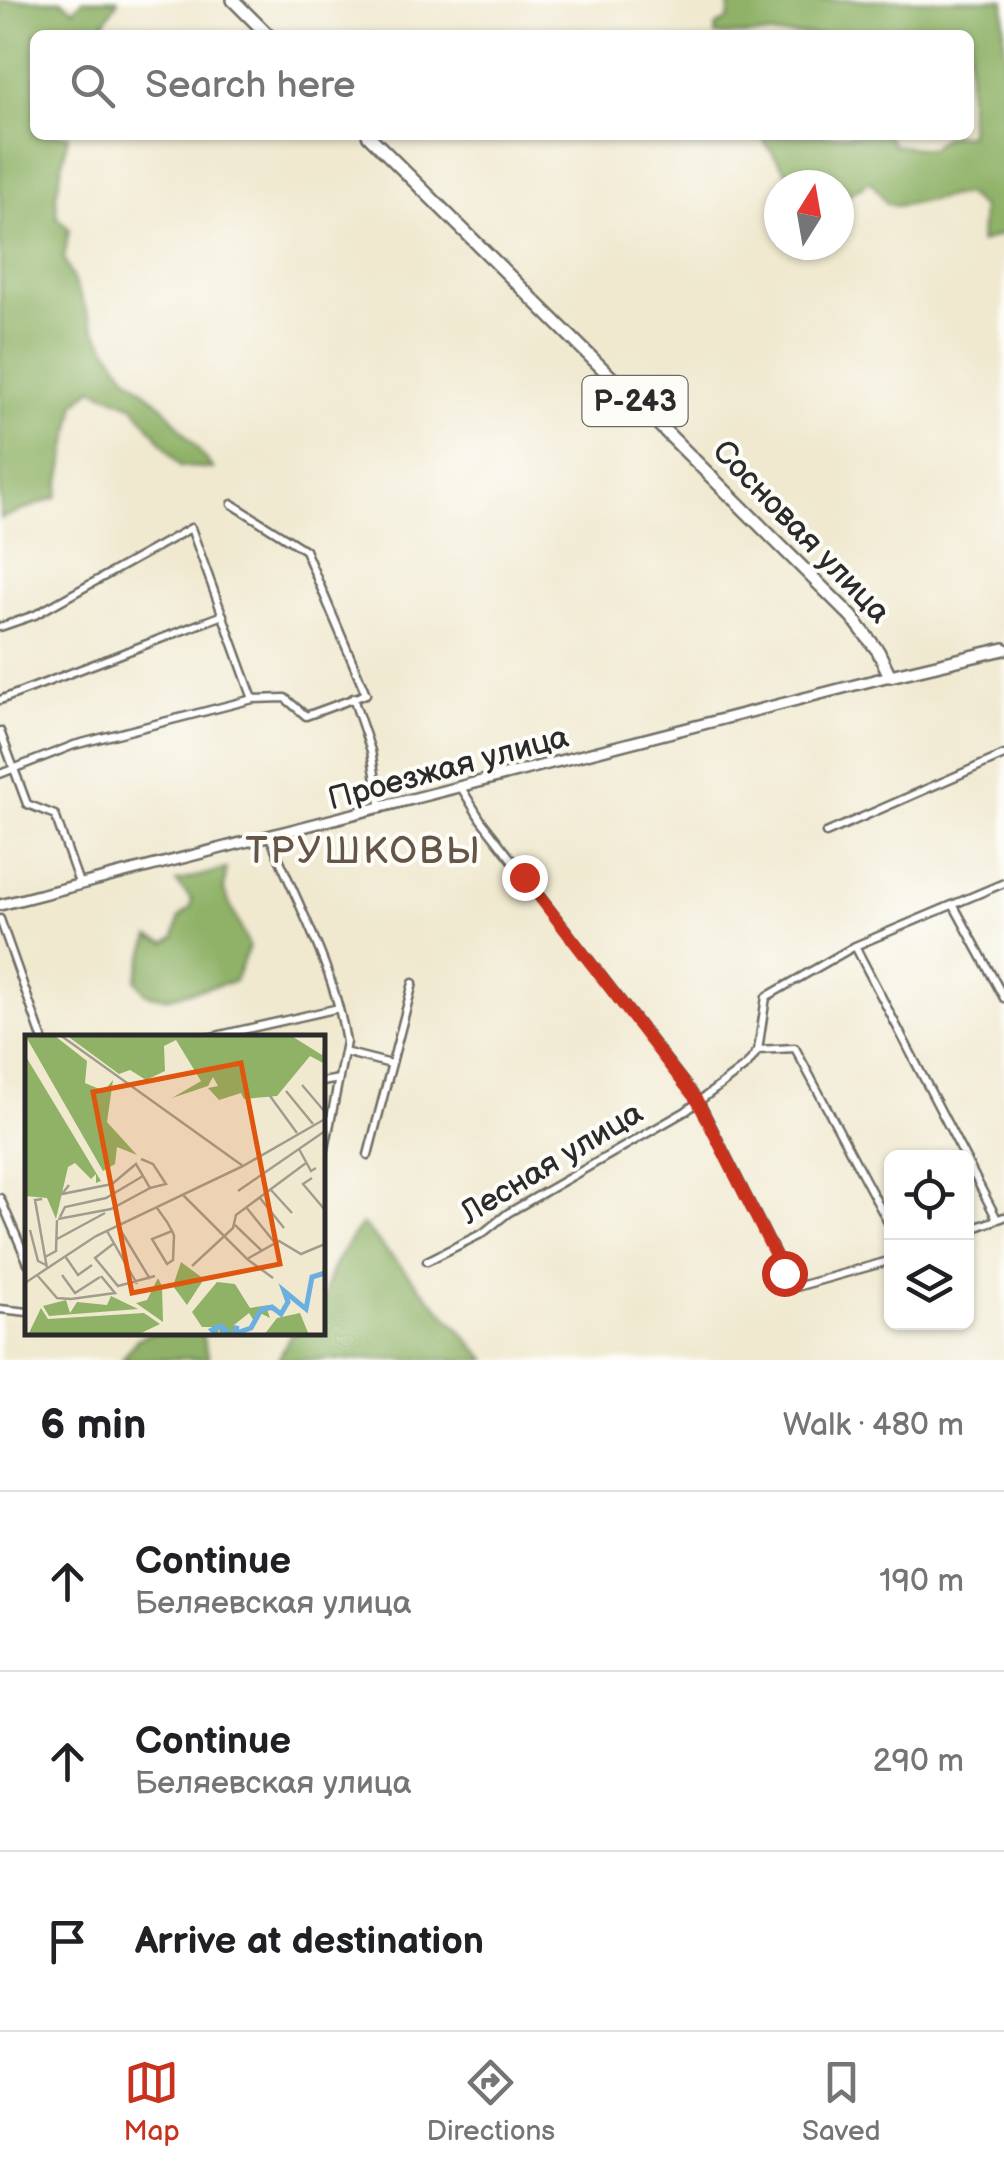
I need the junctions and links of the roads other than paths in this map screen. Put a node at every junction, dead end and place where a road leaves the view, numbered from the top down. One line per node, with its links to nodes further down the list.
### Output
1 (233, 0): 2 (highway)
2 (263, 30)
3 (373, 140): 8 (highway, Сосновая улица / Р-243)
4 (232, 504): 9 (street)
5 (223, 616): 6 (street); 10 (street); 11 (street)
6 (0, 627)
7 (1004, 649): 8 (highway)
8 (890, 676): 16 (main road, Проезжая улица)
9 (354, 698): 11 (street); 17 (street)
10 (0, 700)
11 (253, 700): 14 (street)
12 (0, 731): 14 (street)
13 (1004, 756): 18 (street)
14 (12, 768): 15 (street); 20 (street)
15 (0, 774)
16 (462, 789): 17 (main road, Проезжая улица); 36 (street)
17 (381, 810): 19 (main road, Проезжая улица)
18 (826, 833)
19 (271, 839): 20 (main road, Проезжая улица); 28 (street)
20 (79, 883): 22 (main road, Проезжая улица)
21 (1004, 883): 23 (street)
22 (0, 905)
23 (954, 906): 25 (street); 27 (street)
24 (0, 919): 29 (street)
25 (855, 946): 31 (street); 41 (street)
26 (413, 984): 33 (street)
27 (1004, 998)
28 (339, 1008): 30 (street); 32 (street)
29 (41, 1035)
30 (221, 1035)
31 (758, 1050): 36 (street, Лесная улица); 40 (street)
32 (344, 1052): 33 (street); 34 (street)
33 (392, 1064): 38 (street)
34 (340, 1079): 35 (street); 37 (street)
35 (325, 1082)
36 (697, 1099): 44 (street, Лесная улица); 45 (street)
37 (325, 1150)
38 (368, 1155)
39 (0, 1198): 43 (street)
40 (884, 1215)
41 (1001, 1218): 42 (street)
42 (974, 1228)
43 (25, 1256)
44 (427, 1261)
45 (884, 1262)
46 (0, 1309): 47 (street)
47 (25, 1312)

